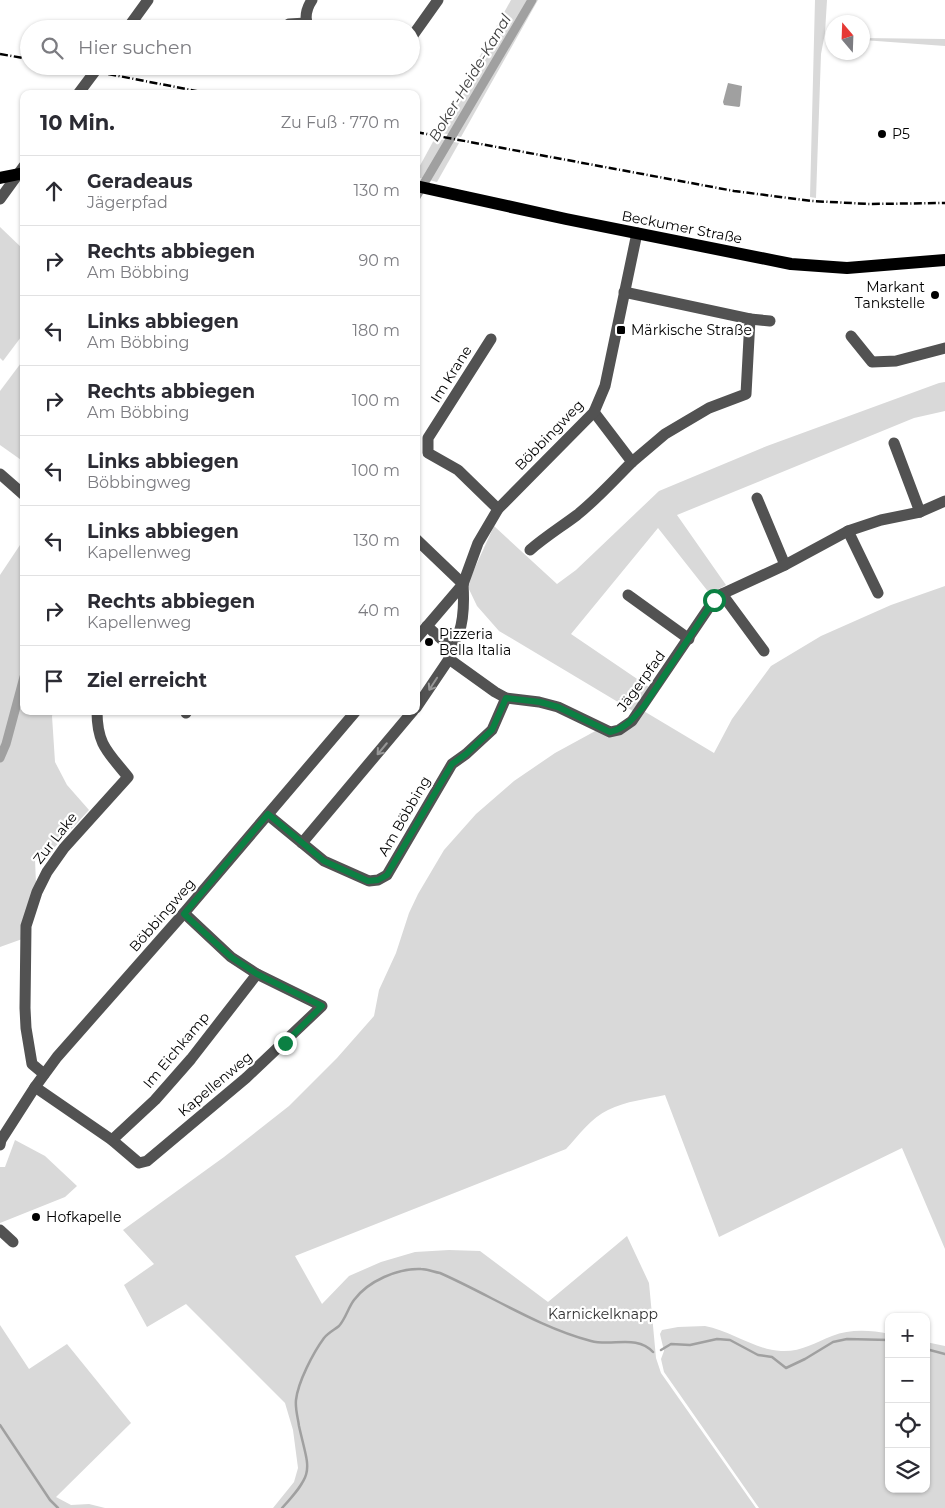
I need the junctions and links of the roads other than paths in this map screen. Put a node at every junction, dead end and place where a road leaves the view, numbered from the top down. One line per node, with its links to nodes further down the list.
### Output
1 (148, 0): 4 (street)
2 (312, 0): 5 (street)
3 (438, 0): 6 (street)
4 (134, 20)
5 (307, 20)
6 (420, 25)
7 (92, 75): 8 (street)
8 (81, 90)
9 (20, 172): 11 (main road)
10 (20, 174): 13 (street)
11 (0, 178)
12 (420, 187): 14 (main road, Beckumer Straße)
13 (0, 199)
14 (637, 233): 15 (main road, Beckumer Straße); 16 (street, Böbbingweg)
15 (945, 260)
16 (624, 292): 17 (street); 22 (street, Böbbingweg)
17 (750, 319): 18 (street); 26 (street)
18 (770, 322)
19 (850, 336): 21 (street)
20 (490, 339): 25 (street, Im Krane)
21 (945, 348)
22 (594, 412): 26 (street); 31 (street, Böbbingweg)
23 (894, 443): 32 (street)
24 (420, 450): 25 (street)
25 (428, 453): 31 (street)
26 (632, 462): 35 (street)
27 (0, 474): 28 (street)
28 (20, 492)
29 (757, 498): 36 (street)
30 (945, 501): 32 (street, Jägerpfad)
31 (498, 509): 37 (street, Böbbingweg)
32 (920, 512): 33 (street, Jägerpfad)
33 (848, 531): 36 (street, Jägerpfad); 38 (street)
34 (420, 543): 37 (street)
35 (530, 550)
36 (785, 566): 39 (street, Jägerpfad)
37 (463, 584): 41 (street, Böbbingweg); 44 (street, Böbbingweg)
38 (878, 592)
39 (722, 594): 43 (street, Jägerpfad); 45 (street)
40 (628, 595): 43 (street)
41 (427, 626): 42 (street, Böbbingweg); 44 (street)
42 (420, 634)
43 (689, 639): 47 (street, Jägerpfad)
44 (450, 647): 46 (street)
45 (764, 651)
46 (449, 659): 47 (street); 48 (street, one-way to 48)
47 (506, 698): 53 (street, Am Böbbing)
48 (420, 702)
49 (97, 715): 56 (street, Zur Lake)
50 (353, 715): 52 (street, Böbbingweg)
51 (410, 715): 53 (street, one-way to 53)
52 (268, 814): 53 (street, Am Böbbing); 54 (street, Böbbingweg)
53 (302, 843)
54 (184, 914): 55 (street, Kapellenweg); 56 (street, Böbbingweg)
55 (257, 974): 58 (street, Im Eichkamp); 58 (street, Kapellenweg)
56 (44, 1074): 57 (street, Böbbingweg)
57 (35, 1087): 58 (street, Kapellenweg); 59 (street, Böbbingweg)
58 (112, 1140)
59 (0, 1145)
60 (0, 1230): 61 (street)
61 (13, 1242)

